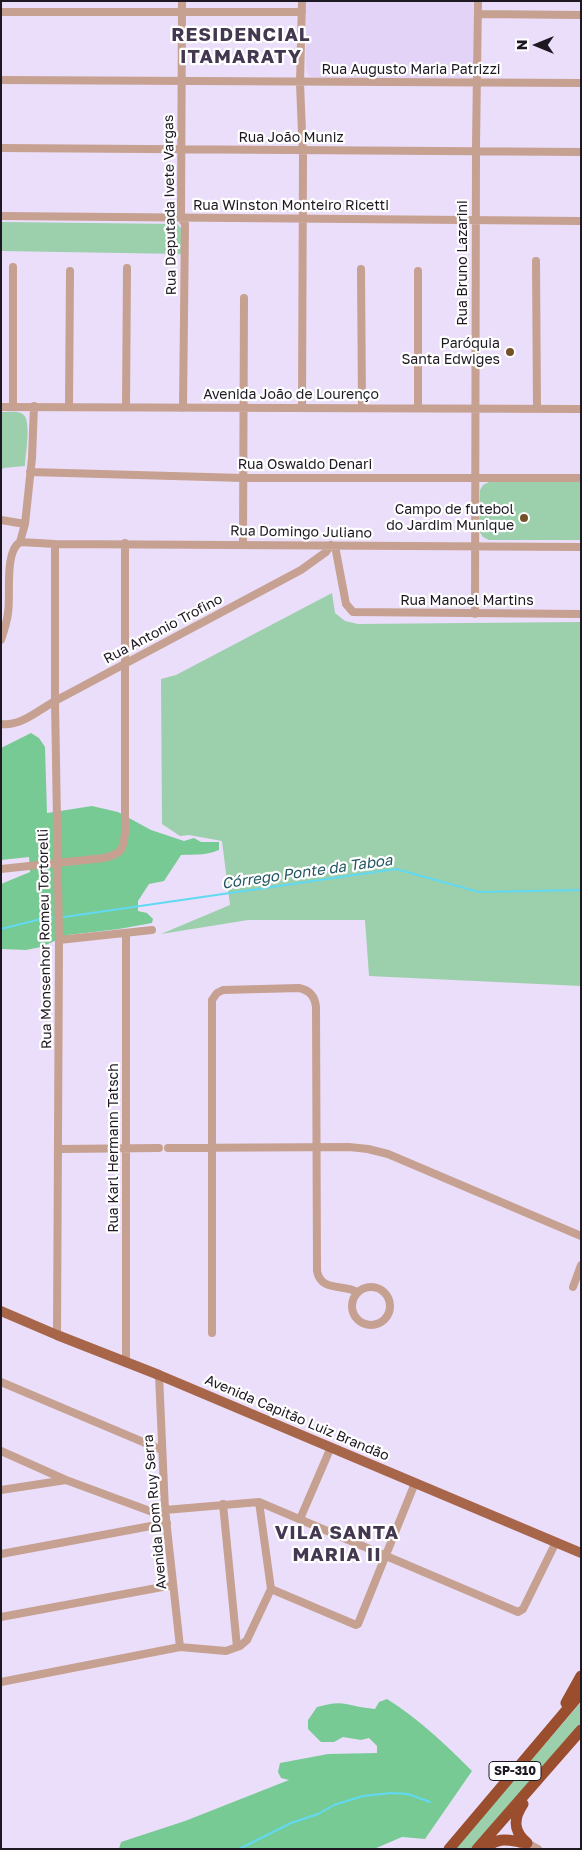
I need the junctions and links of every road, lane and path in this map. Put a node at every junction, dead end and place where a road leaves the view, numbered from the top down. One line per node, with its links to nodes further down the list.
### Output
1 (182, 1): 5 (street, Rua Deputada Ivete Vargas)
2 (302, 1): 6 (street)
3 (478, 1): 7 (street, Rua Bruno Lazarini)
4 (1, 12): 5 (street)
5 (182, 12): 6 (street); 10 (street, Rua Deputada Ivete Vargas)
6 (302, 12): 12 (street)
7 (478, 14): 8 (street); 11 (street, Rua Bruno Lazarini)
8 (581, 15)
9 (1, 80): 10 (street, Rua Augusto Maria Patrizzi)
10 (181, 81): 12 (street, Rua Augusto Maria Patrizzi); 15 (street, Rua Deputada Ivete Vargas)
11 (477, 82): 12 (street, Rua Augusto Maria Patrizzi); 13 (street, Rua Augusto Maria Patrizzi); 17 (street, Rua Bruno Lazarini)
12 (300, 83): 16 (street)
13 (581, 83)
14 (1, 148): 15 (street, Rua João Muniz)
15 (181, 149): 16 (street, Rua João Muniz); 20 (street, Rua Deputada Ivete Vargas)
16 (303, 150): 17 (street, Rua João Muniz); 21 (street)
17 (476, 151): 18 (street, Rua João Muniz); 22 (street, Rua Bruno Lazarini)
18 (581, 152)
19 (1, 216): 20 (street, Rua Winston Monteiro Ricetti)
20 (181, 218): 21 (street, Rua Winston Monteiro Ricetti); 38 (street, Rua Deputada Ivete Vargas)
21 (302, 219): 22 (street, Rua Winston Monteiro Ricetti); 36 (street)
22 (476, 220): 23 (street, Rua Winston Monteiro Ricetti); 41 (street, Rua Bruno Lazarini)
23 (581, 221)
24 (536, 261): 42 (street)
25 (13, 267): 34 (street)
26 (127, 268): 35 (street)
27 (361, 269): 37 (street)
28 (70, 271): 32 (street)
29 (418, 271): 40 (street)
30 (244, 298): 39 (street)
31 (34, 406): 32 (street, Avenida João de Lourenço); 34 (street, Avenida João de Lourenço); 44 (street)
32 (69, 406): 35 (street, Avenida João de Lourenço)
33 (1, 407): 34 (street, Avenida João de Lourenço)
34 (13, 407)
35 (126, 407): 38 (street, Avenida João de Lourenço)
36 (302, 407): 37 (street, Avenida João de Lourenço); 39 (street, Avenida João de Lourenço)
37 (362, 407): 40 (street, Avenida João de Lourenço)
38 (183, 408): 39 (street, Avenida João de Lourenço)
39 (244, 408): 46 (street)
40 (418, 408): 41 (street, Avenida João de Lourenço)
41 (476, 409): 42 (street, Avenida João de Lourenço); 45 (street, Rua Bruno Lazarini)
42 (537, 409): 43 (street, Avenida João de Lourenço)
43 (581, 409)
44 (30, 472): 46 (street, Rua Oswaldo Denari); 49 (street)
45 (476, 477): 46 (street, Rua Oswaldo Denari); 47 (street, Rua Oswaldo Denari); 55 (street, Rua Bruno Lazarini)
46 (244, 478): 53 (street)
47 (581, 478)
48 (1, 520): 49 (street)
49 (25, 524): 50 (street)
50 (20, 542): 52 (street, Rua Domingo Juliano); 59 (street)
51 (125, 543): 52 (street, Rua Domingo Juliano); 53 (street, Rua Domingo Juliano); 60 (street)
52 (55, 544): 61 (street, Rua Monsenhor Romeu Tortorelli)
53 (243, 544): 54 (street, Rua Domingo Juliano)
54 (333, 545): 55 (street, Rua Domingo Juliano); 57 (street, Rua Manoel Martins); 60 (street, Rua Antonio Trofino)
55 (474, 546): 56 (street, Rua Domingo Juliano); 57 (street, Rua Bruno Lazarini)
56 (581, 547)
57 (475, 614): 58 (street, Rua Manoel Martins)
58 (581, 614)
59 (1, 640)
60 (124, 664): 61 (street, Rua Antonio Trofino); 63 (street)
61 (55, 701): 62 (street, Rua Antonio Trofino); 63 (street, Rua Monsenhor Romeu Tortorelli)
62 (1, 724)
63 (57, 864): 64 (street); 67 (street, Rua Monsenhor Romeu Tortorelli)
64 (1, 868)
65 (152, 930): 66 (street)
66 (126, 934): 67 (street); 69 (street, Rua Karl Hermann Tatsch)
67 (59, 940): 73 (street, Rua Monsenhor Romeu Tortorelli)
68 (316, 1147): 72 (street); 72 (street); 74 (street); 77 (street)
69 (127, 1148): 70 (street); 73 (street); 81 (street, Rua Karl Hermann Tatsch)
70 (159, 1148)
71 (168, 1148): 72 (street)
72 (211, 1148): 79 (street)
73 (59, 1149): 80 (street, Rua Monsenhor Romeu Tortorelli)
74 (581, 1236)
75 (581, 1265): 76 (street)
76 (573, 1287)
77 (357, 1292): 77 (street)
78 (1, 1311): 80 (main road, Avenida Capitão Luiz Brandão)
79 (212, 1333)
80 (57, 1335): 81 (main road, Avenida Capitão Luiz Brandão)
81 (126, 1363): 82 (main road, Avenida Capitão Luiz Brandão)
82 (158, 1374): 84 (main road, Avenida Capitão Luiz Brandão); 85 (street, Avenida Dom Ruy Serra)
83 (1, 1382): 85 (street)
84 (331, 1447): 88 (main road, Avenida Capitão Luiz Brandão); 93 (street)
85 (162, 1450): 92 (street, Avenida Dom Ruy Serra)
86 (1, 1451): 87 (street)
87 (66, 1480): 89 (street); 92 (street)
88 (415, 1483): 94 (main road, Avenida Capitão Luiz Brandão); 97 (street)
89 (1, 1490)
90 (259, 1502): 91 (street); 93 (street); 99 (street)
91 (223, 1504): 92 (street); 102 (street)
92 (166, 1516): 96 (street); 98 (street, Avenida Dom Ruy Serra)
93 (300, 1519): 97 (street)
94 (556, 1542): 95 (main road, Avenida Capitão Luiz Brandão); 97 (street)
95 (581, 1553)
96 (1, 1554)
97 (386, 1555): 99 (street)
98 (173, 1585): 100 (street); 101 (street, Avenida Dom Ruy Serra)
99 (271, 1589): 102 (street)
100 (1, 1617)
101 (180, 1647): 102 (street); 104 (street)
102 (236, 1647)
103 (581, 1676): 106 (highway)
104 (1, 1682)
105 (581, 1693): 106 (highway, SP-310)
106 (554, 1726): 110 (highway, SP-310)
107 (581, 1731): 108 (highway, SP-310)
108 (542, 1776): 109 (highway); 111 (highway, SP-310)
109 (525, 1846): 112 (highway); 113 (street)
110 (449, 1849)
111 (477, 1849)
112 (484, 1849)
113 (538, 1849)

